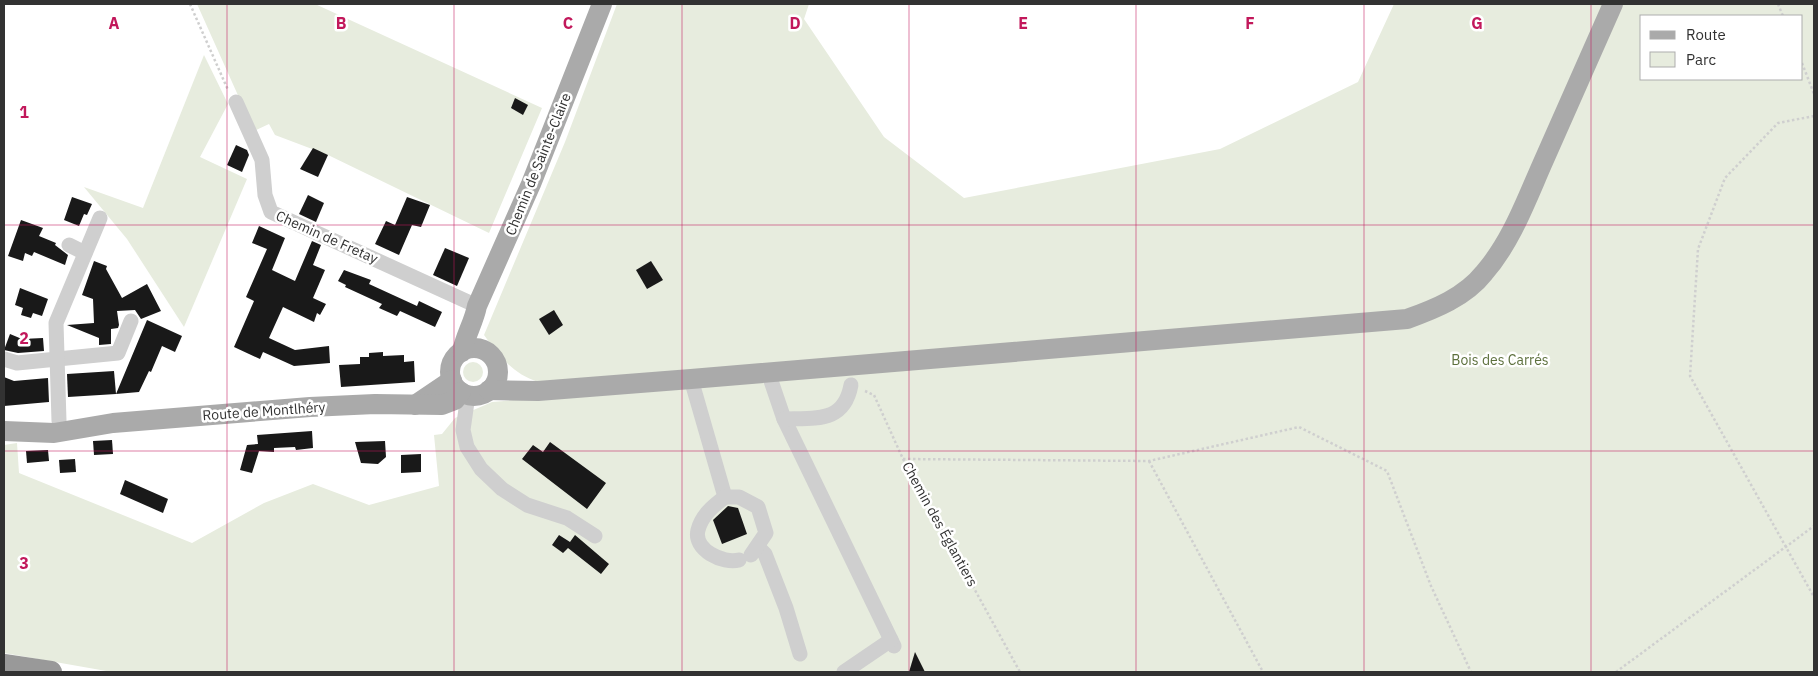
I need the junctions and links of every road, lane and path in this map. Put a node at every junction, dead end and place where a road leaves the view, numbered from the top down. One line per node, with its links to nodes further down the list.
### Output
1 (190, 4): 6 (path)
2 (602, 4): 11 (main road, Chemin de Sainte-Claire)
3 (1613, 4): 17 (main road)
4 (1803, 66): 5 (path)
5 (1814, 94)
6 (236, 102): 11 (street, Chemin de Fretay)
7 (1814, 116): 32 (path)
8 (100, 218): 10 (street)
9 (70, 245): 10 (street)
10 (85, 253): 14 (street)
11 (476, 315): 13 (main road, Chemin de Sainte-Claire); 16 (main road)
12 (131, 321): 14 (street)
13 (462, 352): 16 (main road); 20 (main road)
14 (56, 358): 15 (street); 24 (street)
15 (4, 359)
16 (492, 359): 21 (main road); 22 (main road)
17 (768, 372): 18 (main road); 23 (street)
18 (691, 379): 22 (main road); 29 (street)
19 (852, 385): 23 (street); 27 (path, Chemin des Églantiers)
20 (460, 389): 21 (main road); 25 (main road, Route de Montlhéry); 31 (street)
21 (489, 390): 22 (main road)
22 (538, 391)
23 (784, 419): 38 (street)
24 (59, 421): 25 (main road, Route de Montlhéry); 26 (main road, Route de Montlhéry)
25 (113, 423): 26 (main road, Route de Montlhéry)
26 (4, 430)
27 (903, 459): 28 (path); 39 (path, Chemin des Églantiers)
28 (1149, 461): 40 (path); 41 (path)
29 (724, 497): 33 (street); 33 (street)
30 (1814, 526): 32 (path)
31 (595, 536)
32 (1785, 547): 34 (path); 42 (path)
33 (749, 554): 35 (street)
34 (1814, 596)
35 (800, 654)
36 (4, 665): 37 (highway)
37 (51, 672)
38 (844, 672)
39 (1020, 672)
40 (1262, 672)
41 (1471, 672)
42 (1616, 672)

